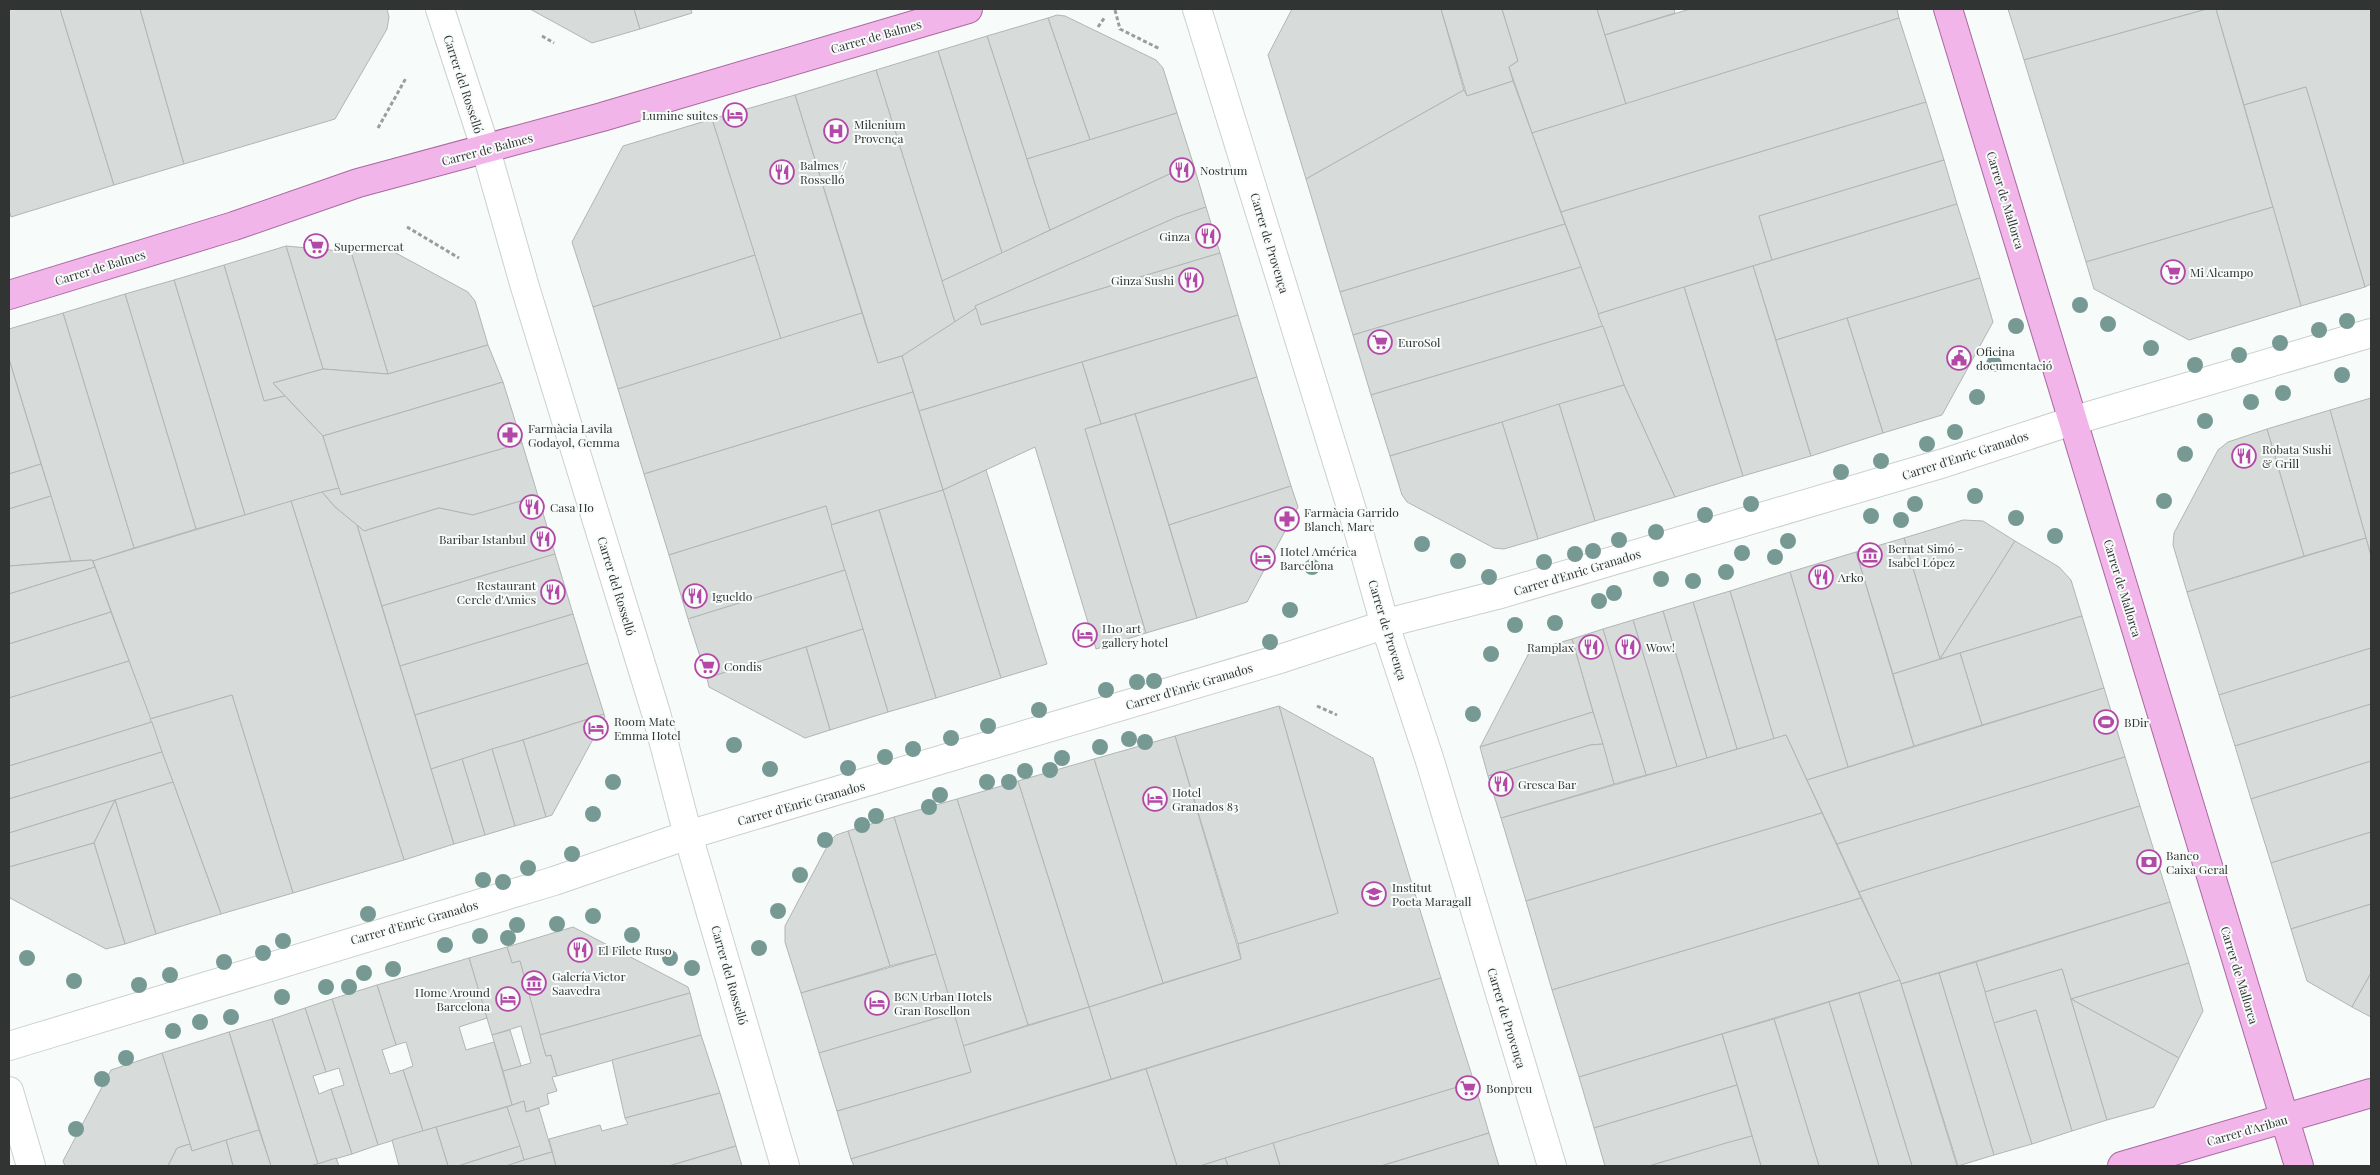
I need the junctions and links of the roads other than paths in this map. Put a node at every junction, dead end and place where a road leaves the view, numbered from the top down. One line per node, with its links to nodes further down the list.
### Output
1 (440, 9): 5 (street, Carrer del Rosselló)
2 (968, 9): 5 (main road, Carrer de Balmes)
3 (1197, 9): 9 (street, Carrer de Provença)
4 (1948, 9): 8 (main road, Carrer de Mallorca)
5 (486, 150): 6 (main road, Carrer de Balmes); 10 (street, Carrer del Rosselló)
6 (9, 296)
7 (2371, 332): 8 (street, Carrer d'Enric Granados)
8 (2072, 421): 9 (street, Carrer d'Enric Granados); 14 (main road, Carrer de Mallorca)
9 (1385, 625): 10 (street, Carrer d'Enric Granados); 17 (street, Carrer de Provença)
10 (688, 836): 11 (street, Carrer d'Enric Granados); 16 (street, Carrer del Rosselló)
11 (9, 1046)
12 (9, 1091): 15 (street)
13 (2371, 1093): 14 (main road, Carrer d'Aribau)
14 (2284, 1119): 18 (main road, Carrer d'Aribau); 19 (main road, Carrer de Mallorca)
15 (31, 1166)
16 (784, 1166)
17 (1552, 1166)
18 (2122, 1166)
19 (2299, 1166)

